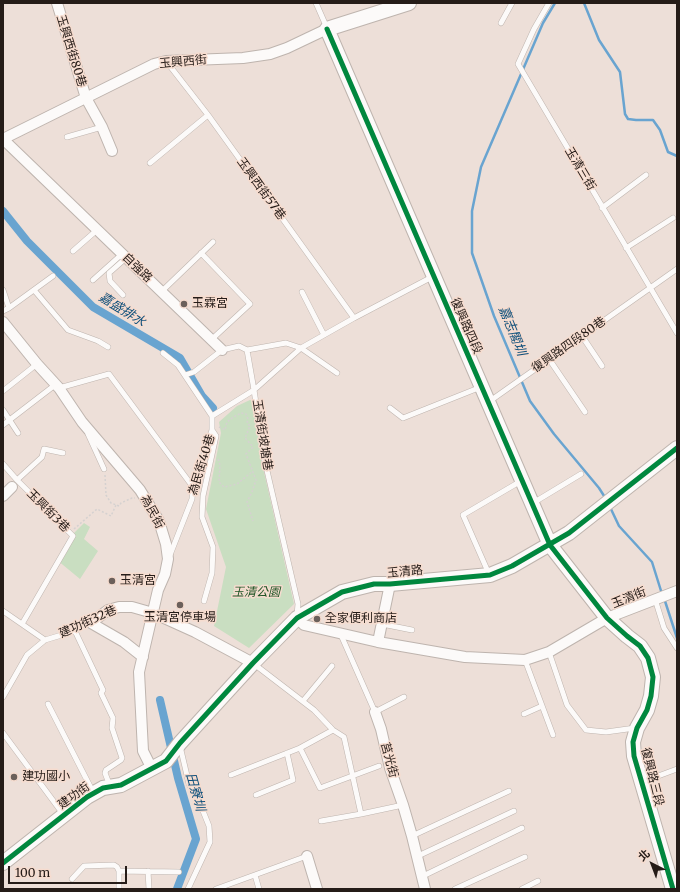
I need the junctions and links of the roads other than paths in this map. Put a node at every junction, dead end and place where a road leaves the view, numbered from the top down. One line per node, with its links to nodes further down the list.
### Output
1 (57, 3): 9 (street, 玉興西街80巷)
2 (316, 3): 7 (lane)
3 (409, 3): 7 (street)
4 (512, 3): 6 (lane)
5 (549, 3): 17 (lane, 玉清三街)
6 (501, 23)
7 (327, 29): 8 (street, 玉興西街); 27 (street, 復興路四段)
8 (166, 61): 9 (street, 玉興西街); 10 (lane, 玉興西街57巷)
9 (86, 98): 11 (street, 玉興西街80巷); 13 (street, 玉興西街)
10 (208, 115): 15 (lane); 37 (lane, 玉興西街57巷)
11 (102, 127): 12 (lane); 14 (street, 玉興西街80巷)
12 (67, 137)
13 (3, 139): 19 (street, 自強路)
14 (112, 151)
15 (150, 162)
16 (646, 175): 17 (lane)
17 (602, 208): 21 (lane, 玉清三街)
18 (673, 218): 21 (lane)
19 (97, 230): 22 (lane); 24 (street, 自強路)
20 (213, 242): 23 (lane)
21 (626, 248): 29 (lane, 玉清三街)
22 (73, 250)
23 (201, 253): 32 (lane); 42 (lane)
24 (124, 256): 28 (lane); 32 (street, 自強路); 34 (lane)
25 (677, 269): 29 (lane, 復興路四段80巷)
26 (54, 276): 31 (lane)
27 (434, 277): 37 (lane, 玉清街坡塘巷); 54 (street, 復興路四段)
28 (92, 280)
29 (650, 288): 39 (lane, 玉清三街); 41 (lane, 復興路四段80巷)
30 (3, 290): 35 (lane)
31 (34, 290): 35 (lane); 43 (lane)
32 (161, 292): 42 (street, 自強路)
33 (302, 292): 40 (lane)
34 (123, 295)
35 (9, 308): 36 (lane)
36 (3, 311)
37 (354, 318): 40 (lane, 玉清街坡塘巷)
38 (3, 322): 49 (street, 為民街)
39 (677, 333)
40 (324, 335): 44 (lane, 玉清街坡塘巷)
41 (582, 336): 48 (lane, 復興路四段80巷); 50 (lane)
42 (211, 340): 45 (street, 自強路)
43 (108, 347)
44 (301, 348): 46 (lane); 51 (lane); 55 (lane, 玉清街坡塘巷)
45 (222, 350): 46 (lane); 52 (lane)
46 (247, 350): 55 (lane)
47 (163, 353): 52 (lane)
48 (549, 359): 57 (lane, 復興路四段80巷); 60 (lane)
49 (37, 364): 53 (street, 為民街); 56 (lane)
50 (602, 366)
51 (337, 373)
52 (185, 375): 61 (lane)
53 (57, 387): 62 (lane); 63 (street, 為民街); 74 (lane)
54 (481, 387): 57 (street, 復興路四段); 58 (lane)
55 (254, 390): 61 (lane); 86 (lane, 玉清街坡塘巷)
56 (3, 391)
57 (488, 402): 72 (street, 復興路四段)
58 (390, 408)
59 (3, 410): 62 (lane)
60 (585, 412)
61 (212, 416): 65 (lane, 為民街40巷)
62 (10, 420): 64 (lane); 66 (lane)
63 (82, 422): 70 (lane); 78 (street, 為民街)
64 (3, 425)
65 (212, 430): 74 (lane, 為民街40巷); 83 (lane)
66 (18, 433)
67 (675, 452): 77 (street, 玉清路)
68 (62, 453): 73 (lane)
69 (3, 464): 73 (lane, 玉興街3巷)
70 (104, 469)
71 (581, 474): 76 (lane)
72 (522, 480): 76 (street, 復興路四段); 79 (lane)
73 (14, 484): 75 (street); 89 (lane, 玉興街3巷)
74 (193, 487): 78 (lane, 為民街40巷)
75 (3, 496)
76 (532, 503): 77 (street, 復興路四段)
77 (550, 545): 79 (street, 玉清路); 87 (street, 復興路四段)
78 (168, 559): 85 (street, 為民街)
79 (490, 574): 80 (street, 玉清路)
80 (390, 584): 86 (street, 玉清路); 90 (street)
81 (677, 591): 82 (street, 玉清街)
82 (655, 599): 87 (street, 玉清街); 96 (lane)
83 (204, 601)
84 (3, 610): 89 (lane)
85 (153, 613): 88 (street, 建功街32巷); 98 (street, 為民街); 100 (street, 建功街32巷)
86 (297, 618): 93 (street, 玉清街); 100 (street, 玉清路)
87 (607, 618): 97 (street, 玉清街); 109 (street, 復興路三段)
88 (91, 623): 91 (lane, 建功街32巷); 98 (street)
89 (22, 624): 94 (lane)
90 (382, 624): 92 (lane); 95 (street)
91 (75, 630): 94 (lane, 建功街32巷); 123 (lane)
92 (412, 630)
93 (341, 635): 95 (street, 玉清街); 107 (lane, 莒光街)
94 (45, 640): 102 (lane, 建功街32巷)
95 (378, 642): 99 (street, 玉清街)
96 (677, 648)
97 (549, 652): 99 (street, 玉清街); 109 (lane)
98 (143, 657): 118 (street, 為民街)
99 (525, 660): 106 (lane)
100 (253, 663): 104 (lane); 113 (street, 玉清路)
101 (332, 666): 104 (lane)
102 (3, 697)
103 (404, 697): 107 (lane)
104 (302, 701): 110 (lane)
105 (48, 704): 125 (lane)
106 (542, 706): 108 (lane); 112 (lane)
107 (375, 712): 127 (street, 莒光街)
108 (524, 714)
109 (637, 728): 122 (street, 復興路三段)
110 (333, 730): 114 (lane); 121 (lane)
111 (3, 733): 130 (lane)
112 (553, 735)
113 (180, 743): 116 (street, 玉清路); 147 (lane)
114 (300, 748): 115 (lane); 121 (lane)
115 (287, 753): 120 (lane); 126 (lane)
116 (166, 761): 118 (street, 建功街)
117 (379, 766): 121 (lane)
118 (152, 769): 123 (street, 建功街)
119 (677, 769): 122 (lane)
120 (231, 774)
121 (353, 775): 129 (lane)
122 (641, 782): 154 (street, 復興路三段)
123 (111, 787): 125 (street, 建功街)
124 (509, 791): 133 (lane)
125 (94, 793): 130 (street, 建功街)
126 (256, 795)
127 (403, 804): 129 (lane); 133 (street, 莒光街)
128 (514, 811): 135 (lane)
129 (362, 814): 131 (lane)
130 (64, 815): 137 (street, 建功街)
131 (321, 821)
132 (522, 828): 142 (lane)
133 (412, 836): 135 (street, 莒光街)
134 (307, 856): 141 (lane); 150 (street)
135 (418, 856): 142 (street, 莒光街)
136 (525, 857): 152 (lane)
137 (3, 863)
138 (119, 871): 139 (lane); 143 (lane); 145 (lane)
139 (148, 872): 140 (lane); 146 (lane)
140 (179, 872)
141 (255, 875): 148 (lane); 149 (lane)
142 (423, 876): 151 (street, 莒光街)
143 (72, 879)
144 (538, 881): 153 (lane)
145 (119, 889)
146 (149, 889)
147 (188, 889)
148 (216, 889)
149 (259, 889)
150 (317, 889)
151 (425, 889)
152 (455, 889)
153 (522, 889)
154 (673, 889)

